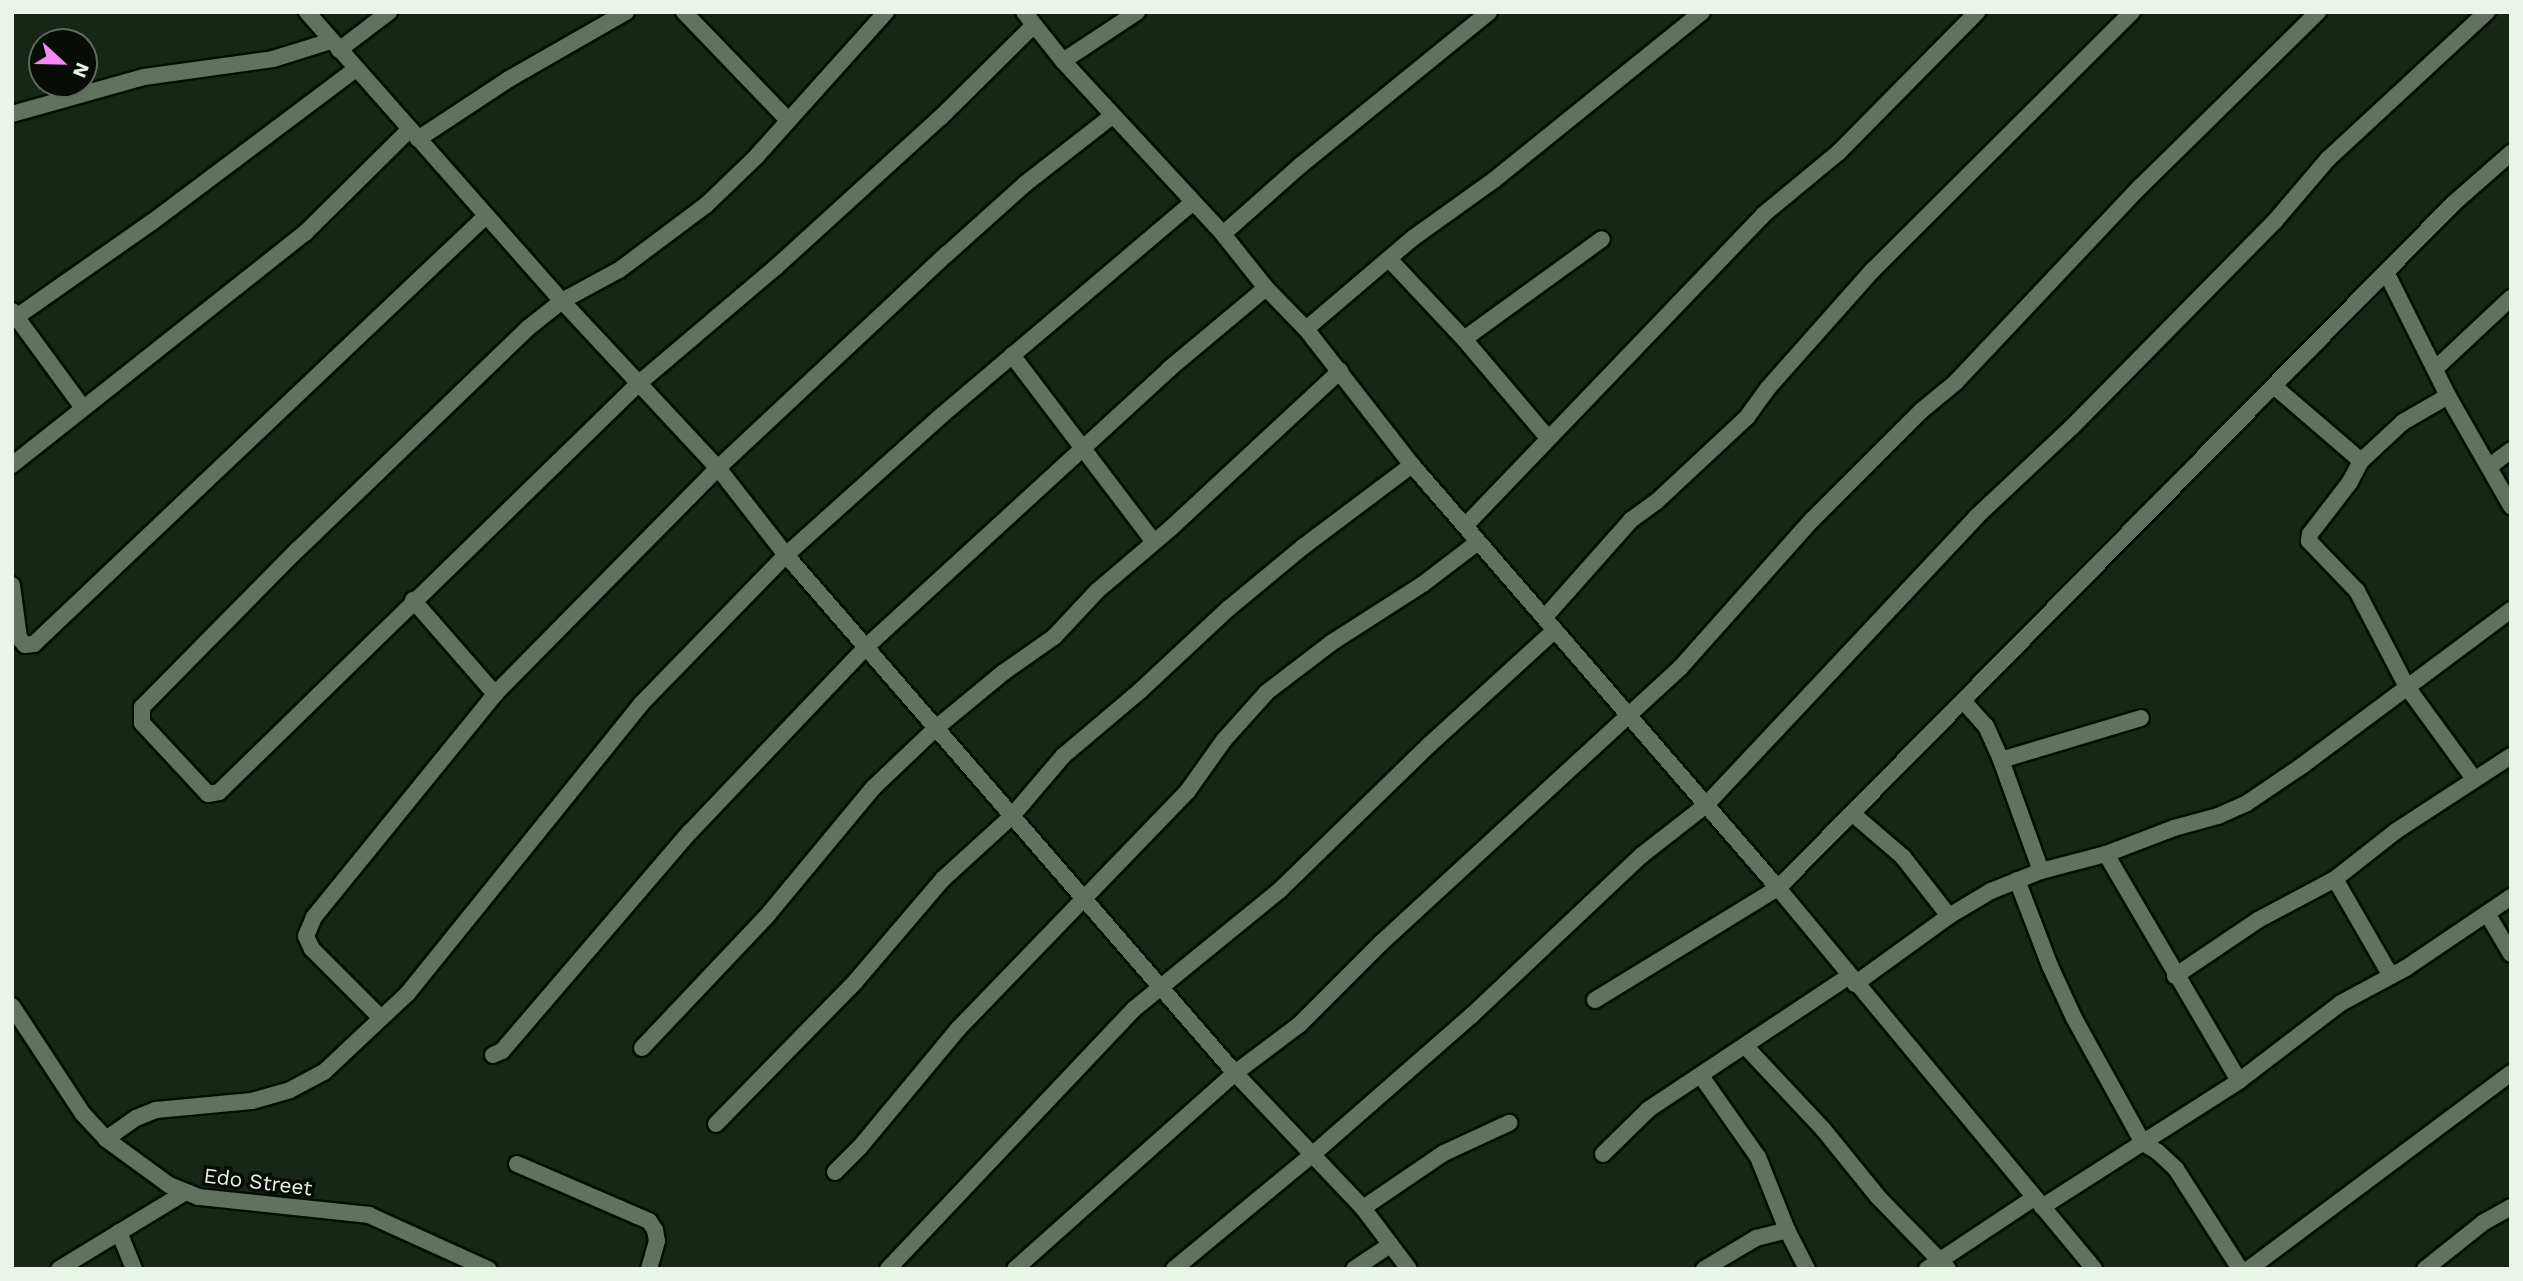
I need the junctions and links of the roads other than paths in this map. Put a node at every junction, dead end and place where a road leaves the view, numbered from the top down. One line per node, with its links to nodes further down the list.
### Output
1 (307, 12): 14 (street)
2 (389, 12): 14 (street)
3 (626, 12): 20 (street)
4 (684, 12): 19 (street)
5 (886, 12): 19 (street)
6 (1137, 12): 15 (street)
7 (1489, 12): 24 (street)
8 (1702, 12): 26 (street)
9 (1977, 12): 41 (street)
10 (2132, 12): 57 (street)
11 (2318, 12): 62 (street)
12 (2487, 12): 68 (street)
13 (1029, 19): 15 (street); 37 (street)
14 (335, 46): 16 (street); 17 (street)
15 (1063, 61): 18 (street)
16 (356, 69): 20 (street); 31 (street)
17 (12, 114)
18 (1112, 116): 22 (street); 48 (street)
19 (788, 120): 30 (street)
20 (414, 134): 23 (street); 40 (street)
21 (2511, 153): 27 (street)
22 (1192, 203): 24 (street); 34 (street)
23 (486, 216): 30 (street); 54 (street)
24 (1223, 234): 28 (street)
25 (1602, 239): 33 (street)
26 (1389, 259): 32 (street); 33 (street)
27 (2387, 274): 35 (street); 38 (street)
28 (1266, 288): 32 (street); 42 (street)
29 (2511, 298): 35 (street)
30 (562, 301): 37 (street); 55 (street)
31 (14, 316): 40 (street)
32 (1306, 329): 36 (street)
33 (1464, 339): 41 (street)
34 (1012, 355): 42 (street); 53 (street)
35 (2435, 369): 39 (street)
36 (1340, 371): 46 (street); 51 (street)
37 (638, 384): 48 (street); 55 (street)
38 (2274, 387): 44 (street); 61 (street)
39 (2448, 396): 44 (street); 47 (street)
40 (83, 408): 45 (street)
41 (1548, 438): 50 (street)
42 (1085, 448): 51 (street); 58 (street)
43 (2511, 450): 47 (street)
44 (2361, 461): 59 (street)
45 (12, 465)
46 (1412, 465): 50 (street); 70 (street)
47 (2490, 466): 49 (street)
48 (718, 468): 53 (street); 60 (street)
49 (2511, 506)
50 (1465, 526): 52 (street)
51 (1153, 541): 64 (street)
52 (1478, 542): 57 (street); 77 (street)
53 (786, 555): 58 (street); 87 (street)
54 (12, 585)
55 (413, 600): 60 (street)
56 (2511, 610): 59 (street)
57 (1550, 623): 62 (street); 84 (street)
58 (866, 647): 64 (street); 90 (street)
59 (2407, 687): 67 (street); 71 (street)
60 (495, 694): 87 (street)
61 (1965, 703): 66 (street); 69 (street)
62 (1629, 713): 68 (street); 91 (street)
63 (2141, 718): 66 (street)
64 (936, 728): 70 (street); 89 (street)
65 (2511, 756): 67 (street)
66 (2001, 760): 72 (street)
67 (2474, 779): 73 (street)
68 (1706, 805): 75 (street); 100 (street)
69 (1853, 814): 75 (street); 79 (street)
70 (1012, 816): 77 (street); 96 (street)
71 (2106, 854): 72 (street); 81 (street)
72 (2041, 871): 74 (street)
73 (2335, 879): 81 (street); 82 (street)
74 (2017, 880): 79 (street); 98 (street)
75 (1778, 888): 83 (street); 85 (street)
76 (2511, 897): 78 (street)
77 (1083, 898): 84 (street); 102 (street)
78 (2488, 915): 80 (street); 82 (street)
79 (1949, 916): 83 (street)
80 (2511, 954)
81 (2175, 976): 94 (street)
82 (2391, 976): 94 (street)
83 (1852, 980): 88 (street); 104 (street)
84 (1160, 988): 91 (street); 115 (street)
85 (1595, 1000)
86 (12, 1006): 97 (street, Edo Street)
87 (381, 1018): 97 (street)
88 (1746, 1047): 93 (street); 110 (street)
89 (642, 1048)
90 (493, 1055)
91 (1235, 1073): 100 (street); 116 (street)
92 (2511, 1073): 124 (street)
93 (1701, 1076): 99 (street); 107 (street)
94 (2239, 1081): 98 (street)
95 (1508, 1123): 106 (street)
96 (716, 1124)
97 (106, 1139): 103 (street, Edo Street)
98 (2143, 1143): 104 (street); 123 (street)
99 (1603, 1154)
100 (1312, 1155): 106 (street); 117 (street)
101 (517, 1164): 114 (street)
102 (835, 1172)
103 (184, 1193): 108 (street); 113 (street, Edo Street)
104 (2038, 1202): 110 (street); 122 (street)
105 (2511, 1207): 125 (street)
106 (1363, 1208): 109 (street)
107 (1787, 1230): 120 (street); 121 (street)
108 (119, 1233): 111 (street); 112 (street)
109 (1390, 1245): 118 (street); 119 (street)
110 (1938, 1266)
111 (59, 1269)
112 (134, 1269)
113 (487, 1269)
114 (649, 1269)
115 (888, 1269)
116 (1015, 1269)
117 (1174, 1269)
118 (1354, 1269)
119 (1409, 1269)
120 (1704, 1269)
121 (1807, 1269)
122 (2094, 1269)
123 (2240, 1269)
124 (2249, 1269)
125 (2426, 1269)

